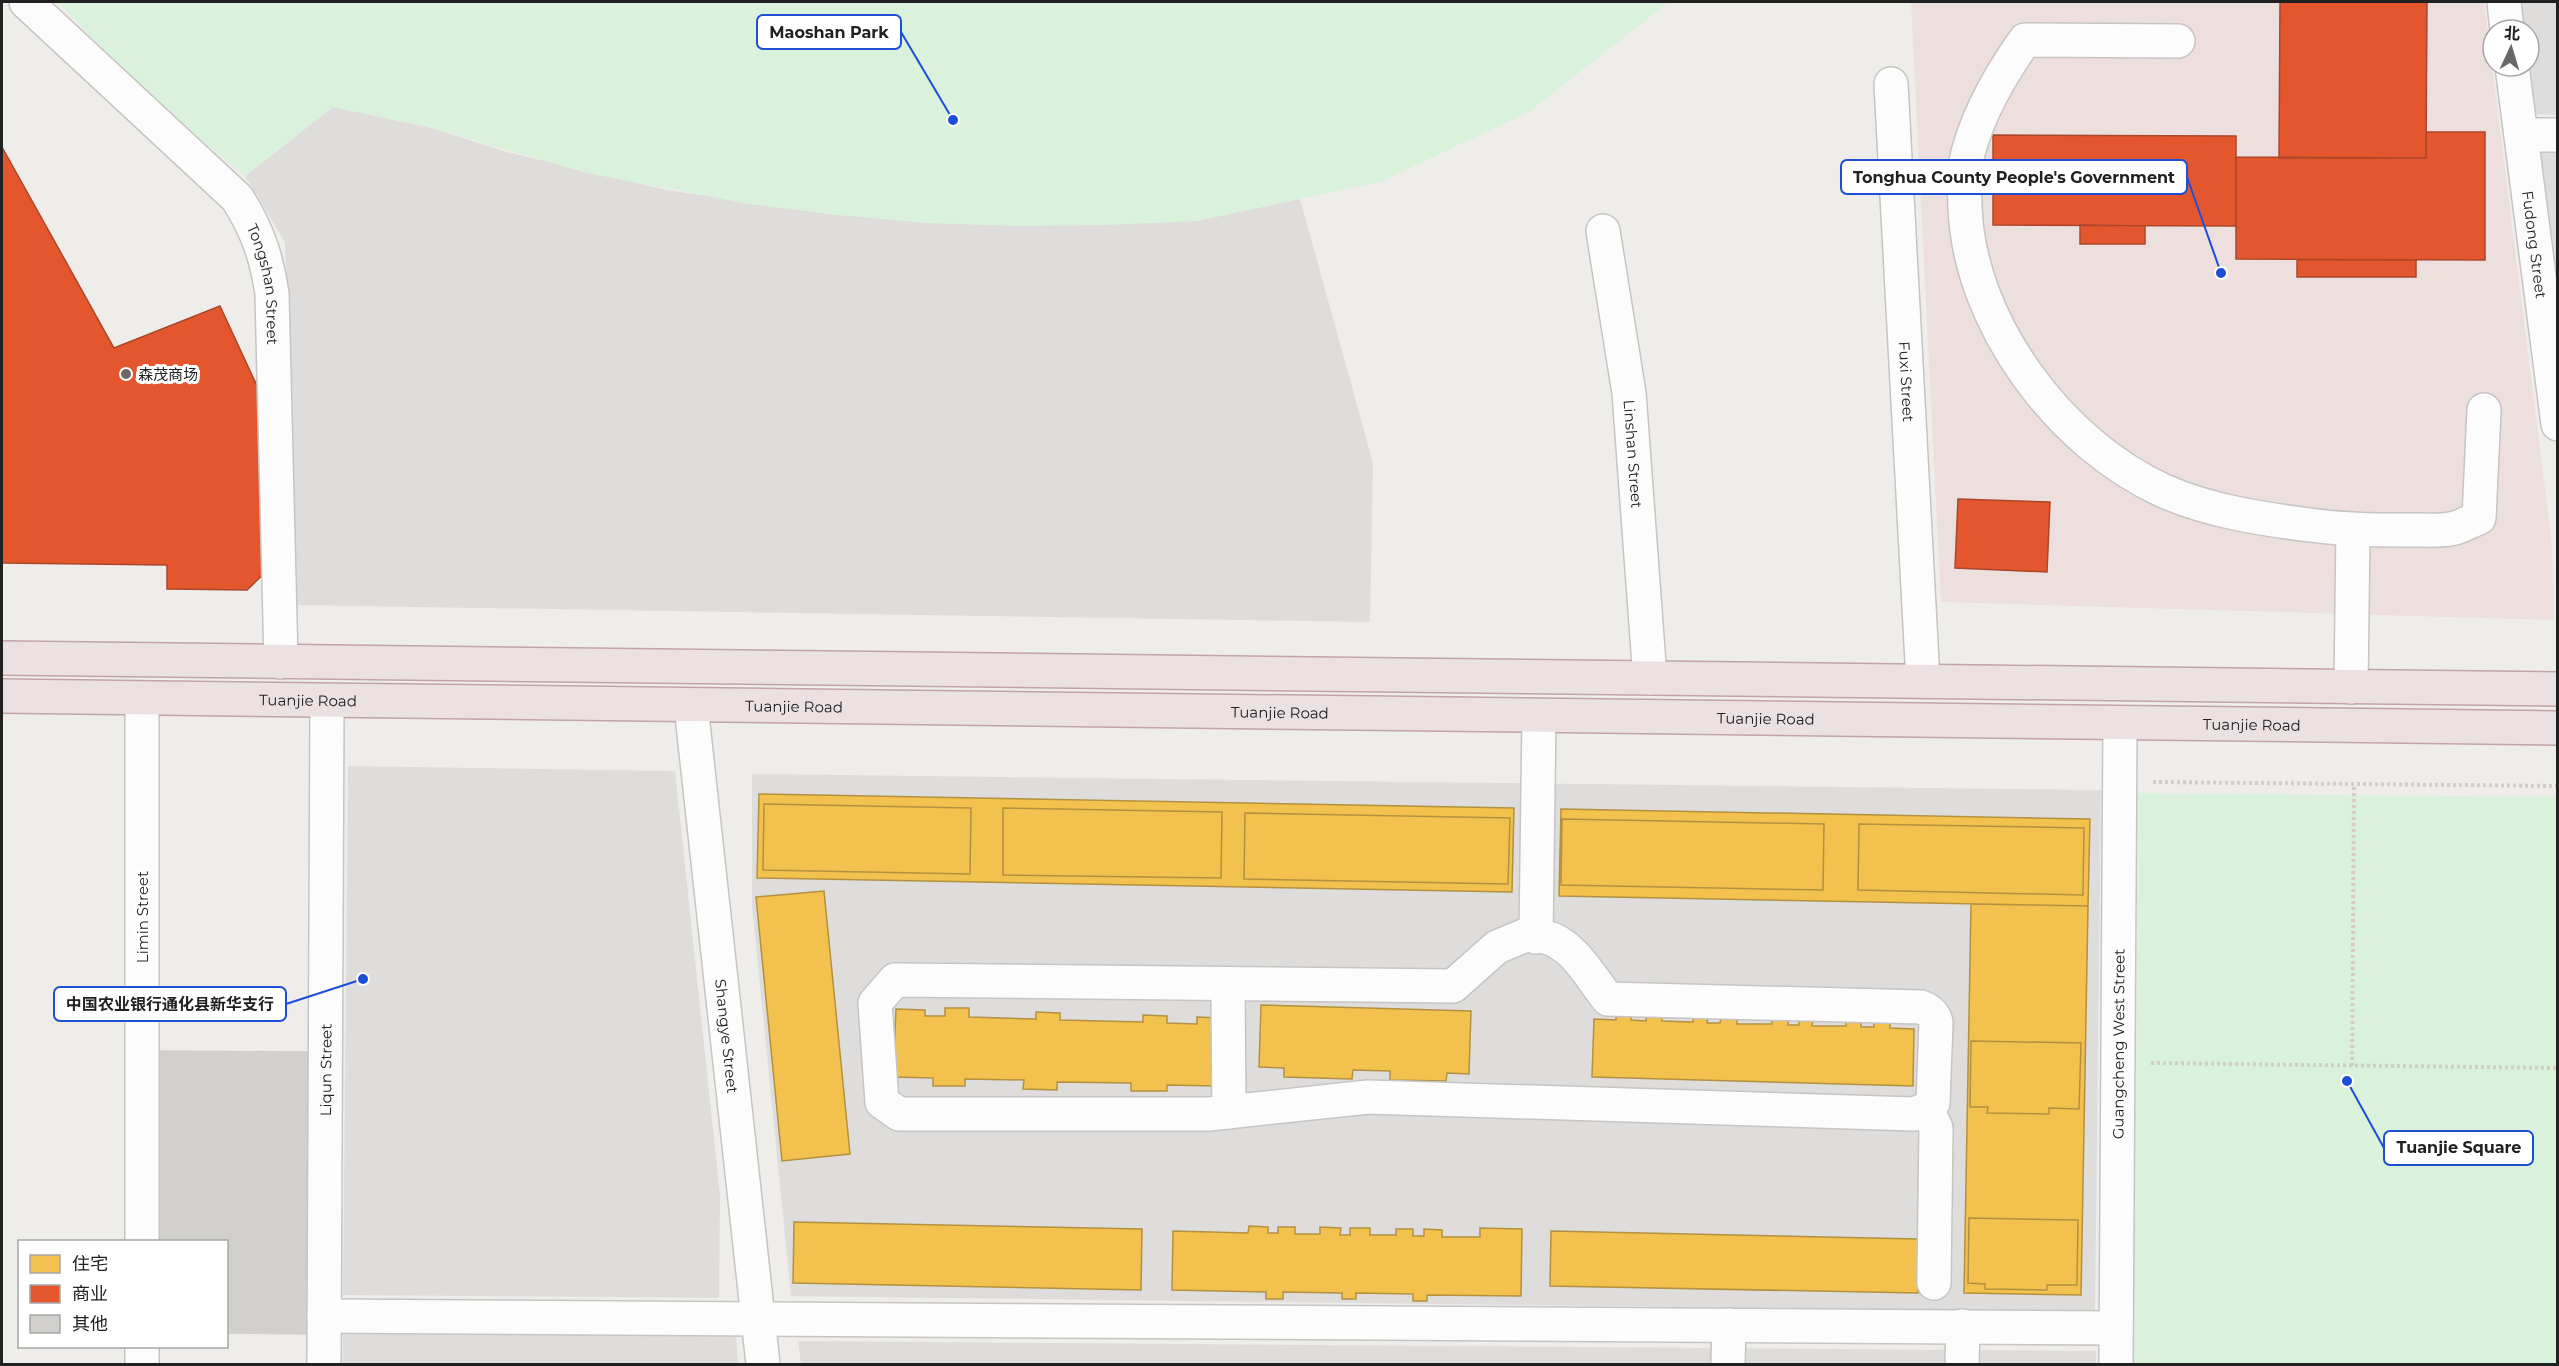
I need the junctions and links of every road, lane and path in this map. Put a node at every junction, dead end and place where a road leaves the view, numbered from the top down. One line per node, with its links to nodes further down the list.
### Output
1 (26, 2): 14 (street, Tongshan Street)
2 (2504, 2): 3 (street)
3 (2506, 18)
4 (2178, 41): 12 (street)
5 (2514, 78): 7 (street, Fudong Street)
6 (1891, 84): 16 (street, Fuxi Street)
7 (2522, 135): 8 (street); 11 (street, Fudong Street)
8 (2558, 135)
9 (1603, 231): 15 (street, Linshan Street)
10 (2484, 410): 12 (street)
11 (2558, 424)
12 (2353, 531): 17 (street)
13 (2, 658): 14 (highway)
14 (281, 662): 15 (highway)
15 (1650, 678): 16 (highway)
16 (1923, 681): 17 (highway)
17 (2351, 687): 18 (highway)
18 (2558, 689)
19 (2, 696): 20 (highway, Tuanjie Road)
20 (142, 700): 21 (highway, Tuanjie Road); 36 (street, Limin Street)
21 (327, 702): 22 (highway, Tuanjie Road); 38 (street, Liqun Street)
22 (691, 706): 23 (highway, Tuanjie Road); 39 (street, Shangye Street)
23 (1539, 716): 24 (highway, Tuanjie Road); 29 (street)
24 (2120, 723): 25 (highway, Tuanjie Road); 26 (street, Guangcheng West Street)
25 (2558, 728)
26 (2120, 782): 27 (path); 31 (street, Guangcheng West Street)
27 (2354, 784): 28 (path); 32 (path)
28 (2558, 786)
29 (1536, 937): 30 (street); 34 (street)
30 (1228, 984): 35 (street); 35 (street)
31 (2118, 1063): 32 (path); 42 (street, Guangcheng West Street)
32 (2352, 1066): 33 (path)
33 (2558, 1068)
34 (1927, 1109): 35 (street); 37 (street)
35 (1229, 1112)
36 (142, 1240)
37 (1934, 1283)
38 (324, 1316): 39 (street); 45 (street, Liqun Street)
39 (758, 1319): 40 (street); 46 (street, Shangye Street)
40 (1729, 1325): 41 (street); 47 (street)
41 (1963, 1326): 42 (street); 48 (street)
42 (2116, 1328): 49 (street, Guangcheng West Street)
43 (141, 1348): 44 (street)
44 (142, 1365)
45 (324, 1365)
46 (763, 1365)
47 (1728, 1365)
48 (1962, 1365)
49 (2116, 1365)

